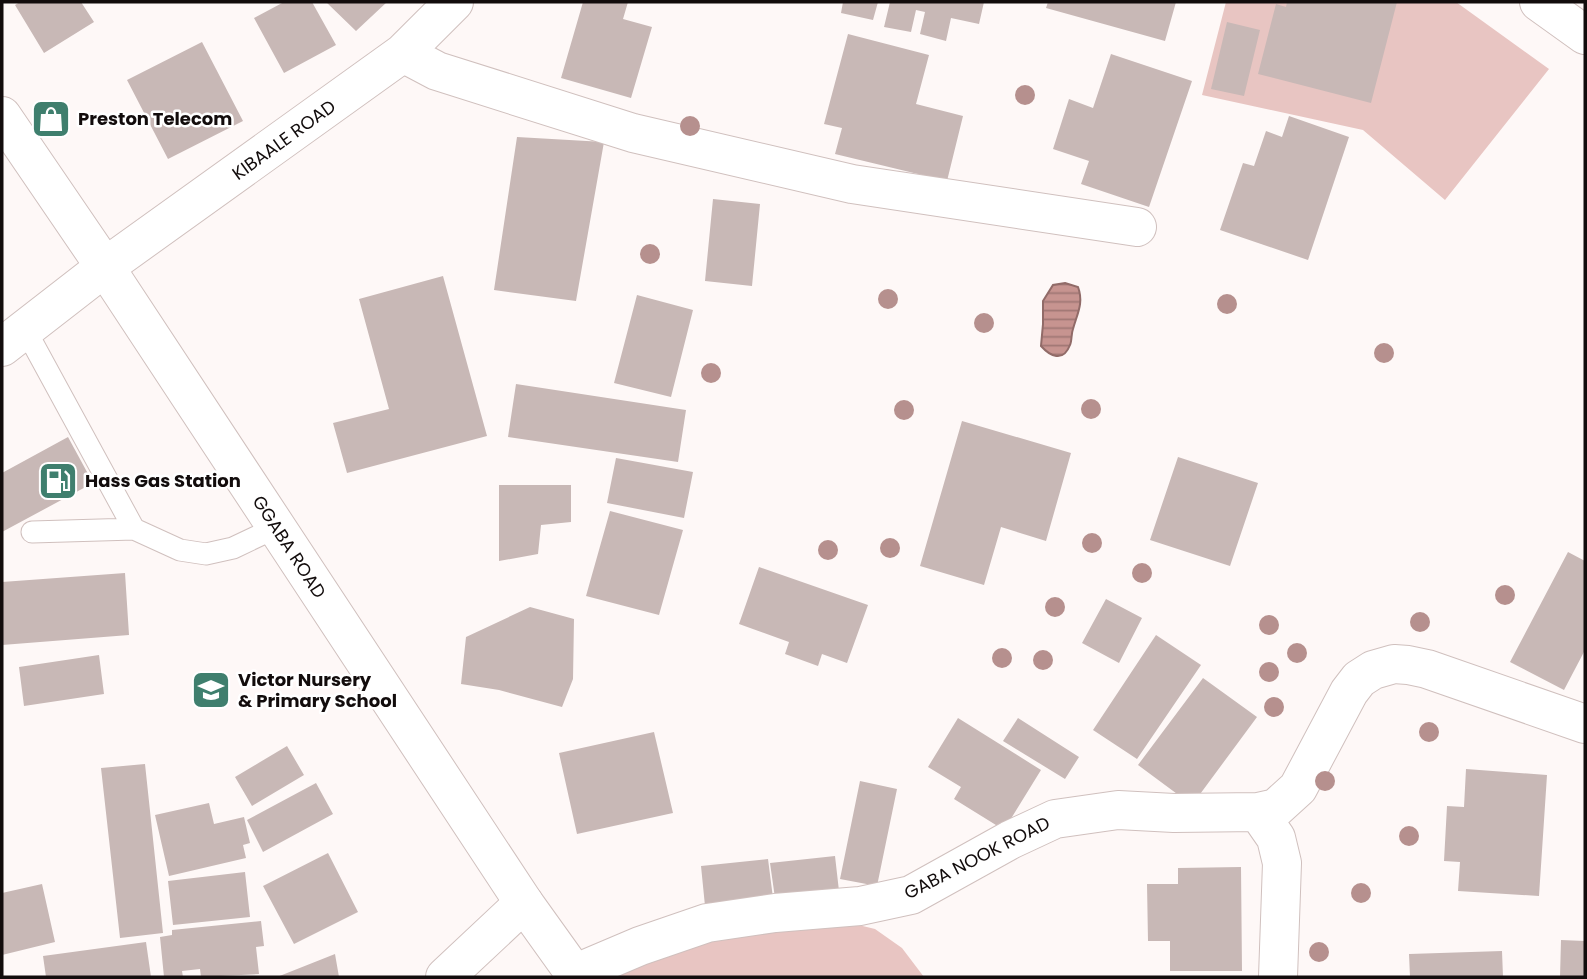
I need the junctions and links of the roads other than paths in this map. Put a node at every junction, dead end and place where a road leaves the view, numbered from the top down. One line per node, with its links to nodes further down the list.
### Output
1 (454, 2): 4 (street, KIBAALE ROAD)
2 (1543, 3): 3 (street)
3 (1585, 36)
4 (403, 53): 6 (street); 7 (street, KIBAALE ROAD)
5 (2, 116): 7 (street, GGABA ROAD)
6 (1137, 228)
7 (105, 267): 8 (street, KIBAALE ROAD); 9 (street, GGABA ROAD)
8 (13, 338): 10 (lane)
9 (277, 527): 10 (lane); 14 (street, GGABA ROAD)
10 (134, 529): 11 (lane)
11 (32, 532)
12 (1585, 724): 13 (street, GABA NOOK ROAD)
13 (1258, 813): 15 (street, GABA NOOK ROAD); 17 (street)
14 (524, 903): 15 (street, GGABA ROAD); 16 (street)
15 (576, 975)
16 (444, 977)
17 (1278, 977)

